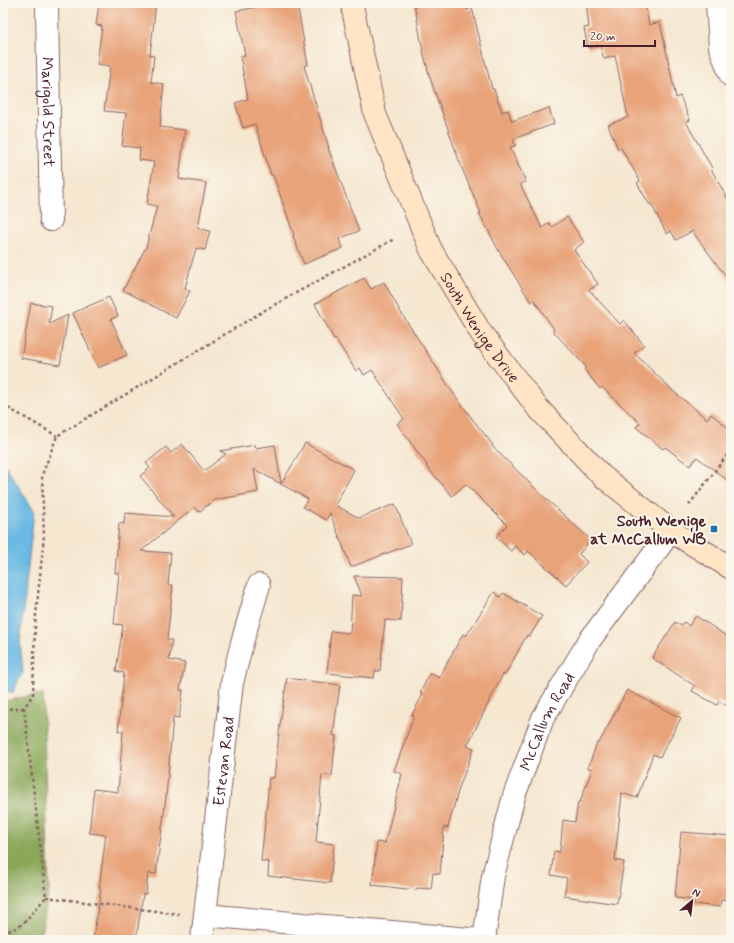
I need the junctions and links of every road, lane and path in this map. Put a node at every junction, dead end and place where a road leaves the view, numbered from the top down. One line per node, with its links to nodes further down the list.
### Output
1 (47, 3): 5 (street, Marigold Street)
2 (352, 3): 11 (street, South Wenige Drive)
3 (717, 3): 4 (street)
4 (731, 76)
5 (52, 220)
6 (394, 240): 8 (path)
7 (3, 404): 8 (path)
8 (58, 436): 14 (path)
9 (731, 450): 10 (path)
10 (689, 505)
11 (671, 532): 12 (street, South Wenige Drive); 22 (street, McCallum Road)
12 (731, 568)
13 (259, 585): 18 (street, Estevan Road)
14 (24, 708): 15 (path); 16 (path)
15 (3, 709)
16 (46, 897): 17 (path); 19 (path)
17 (179, 914)
18 (206, 915): 20 (street, Estevan Road); 21 (street)
19 (3, 934)
20 (202, 940)
21 (480, 940)
22 (484, 940)

